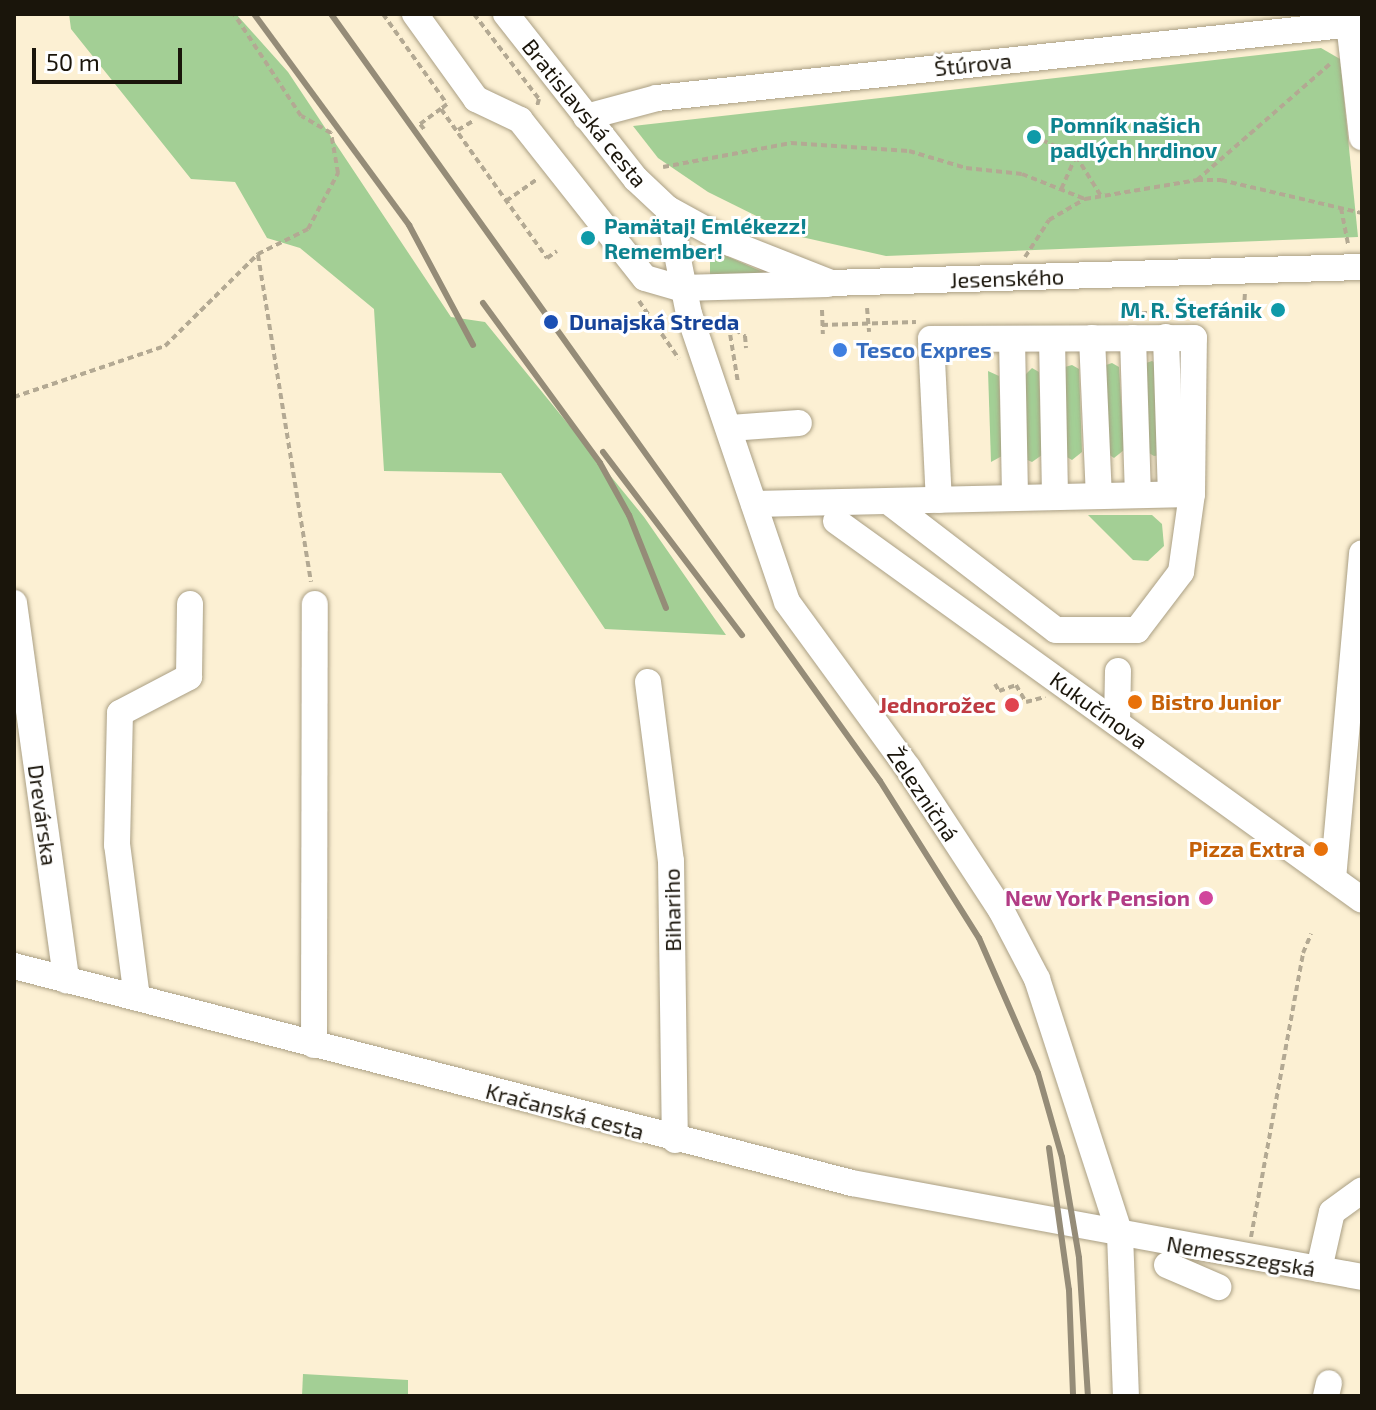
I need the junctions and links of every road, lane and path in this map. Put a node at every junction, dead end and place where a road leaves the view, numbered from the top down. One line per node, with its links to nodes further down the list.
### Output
1 (234, 14): 26 (path)
2 (383, 14): 7 (path)
3 (415, 14): 9 (street)
4 (474, 14): 9 (path)
5 (506, 14): 8 (street, Bratislavská cesta)
6 (1352, 24): 8 (street, Štúrova); 11 (street); 16 (path)
7 (441, 109): 10 (path); 20 (path)
8 (586, 117): 22 (street, Bratislavská cesta)
9 (520, 120): 14 (street)
10 (424, 129)
11 (1362, 137)
12 (1042, 140): 13 (path)
13 (1076, 156): 17 (path); 18 (path)
14 (555, 166): 20 (path); 31 (street)
15 (663, 167): 17 (path)
16 (1197, 180): 18 (path); 21 (path)
17 (1061, 189): 19 (path)
18 (1101, 196): 19 (path)
19 (1085, 199): 27 (path)
20 (506, 201): 25 (path)
21 (1341, 208): 23 (path); 24 (path)
22 (668, 209): 29 (street, Jesenského); 31 (street, Železničná)
23 (1362, 213)
24 (1348, 241)
25 (557, 251)
26 (258, 254): 49 (path); 64 (path)
27 (1026, 255)
28 (1362, 267): 29 (street, Jesenského)
29 (831, 283): 31 (street)
30 (630, 288): 47 (path)
31 (681, 288): 51 (street, Železničná)
32 (1246, 291): 35 (path)
33 (867, 308): 37 (path)
34 (822, 310): 39 (path)
35 (1244, 310)
36 (727, 315): 38 (path)
37 (868, 323): 39 (path); 40 (path)
38 (727, 324): 46 (path); 48 (path)
39 (822, 325): 41 (path)
40 (869, 332)
41 (823, 334)
42 (1092, 338): 43 (street); 45 (street); 54 (street)
43 (1133, 338): 52 (street); 53 (street)
44 (1012, 339): 45 (street); 56 (street); 57 (street)
45 (1052, 339): 55 (street)
46 (746, 348)
47 (683, 365)
48 (739, 394)
49 (14, 397)
50 (799, 423): 51 (street)
51 (730, 428): 59 (street, Železničná)
52 (1181, 494): 53 (street); 58 (street)
53 (1138, 495): 54 (street)
54 (1099, 496): 55 (street)
55 (1055, 497): 56 (street)
56 (1015, 498): 57 (street)
57 (939, 500): 58 (street)
58 (889, 502): 59 (street)
59 (754, 504): 79 (street, Železničná)
60 (836, 521): 68 (street, Kukučínova)
61 (1362, 553): 70 (street)
62 (14, 603): 74 (street, Drevárska)
63 (190, 604): 75 (street)
64 (315, 604): 76 (street)
65 (1118, 671): 69 (street)
66 (648, 682): 77 (street, Bihariho)
67 (995, 684): 68 (path)
68 (1066, 686): 69 (street, Kukučínova)
69 (1117, 723): 70 (street, Kukučínova)
70 (1333, 879): 71 (street, Kukučínova)
71 (1362, 900)
72 (1311, 934): 80 (path)
73 (14, 966): 74 (street, Kračanská cesta)
74 (66, 980): 75 (street, Kračanská cesta)
75 (137, 998): 76 (street, Kračanská cesta)
76 (314, 1045): 77 (street, Kračanská cesta)
77 (675, 1140): 79 (street, Kračanská cesta)
78 (1362, 1190): 82 (street)
79 (1120, 1234): 80 (street, Nemesszegská); 85 (street, Železničná)
80 (1248, 1255): 82 (street, Nemesszegská)
81 (1167, 1265): 84 (street)
82 (1319, 1269): 83 (street, Nemesszegská)
83 (1362, 1277)
84 (1218, 1287)
85 (1126, 1396)

